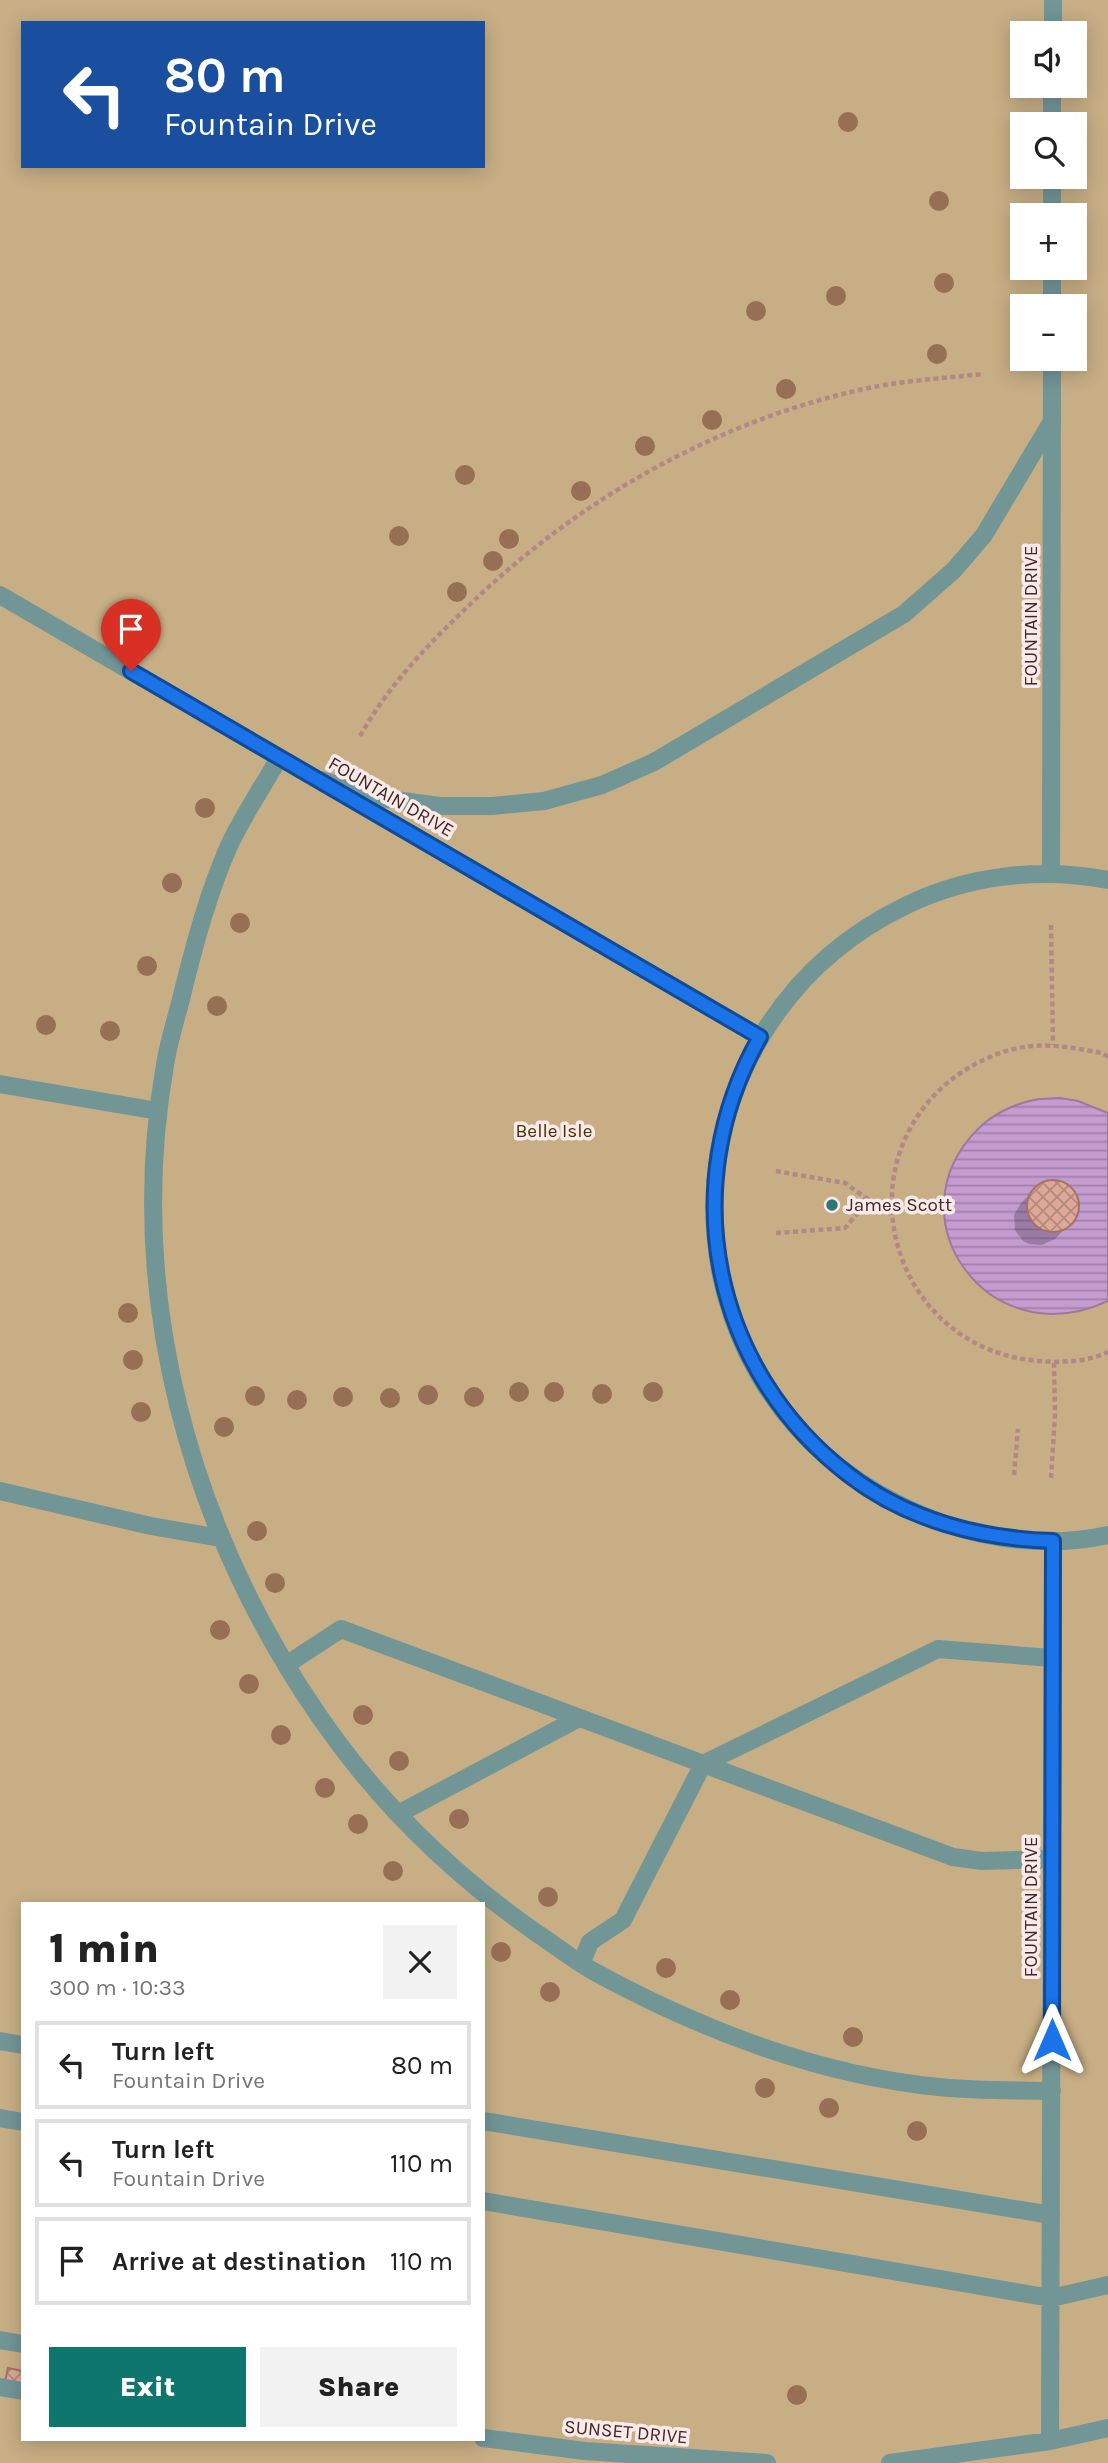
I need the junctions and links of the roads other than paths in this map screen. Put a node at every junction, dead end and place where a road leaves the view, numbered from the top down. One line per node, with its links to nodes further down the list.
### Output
1 (1053, 0): 2 (street)
2 (1053, 21)
3 (1052, 371): 4 (street, FOUNTAIN DRIVE)
4 (1052, 421): 7 (street); 8 (street, FOUNTAIN DRIVE)
5 (0, 595): 6 (street, FOUNTAIN DRIVE)
6 (279, 758): 7 (street, FOUNTAIN DRIVE); 12 (street)
7 (320, 780): 10 (street, FOUNTAIN DRIVE)
8 (1052, 874): 9 (street); 10 (street)
9 (1108, 880)
10 (760, 1037): 16 (street)
11 (0, 1084): 12 (street)
12 (158, 1111): 15 (street)
13 (0, 1491): 15 (street)
14 (1108, 1535): 16 (street)
15 (220, 1538): 18 (street)
16 (1053, 1541): 17 (street, FOUNTAIN DRIVE)
17 (1052, 1658): 20 (street); 22 (street, FOUNTAIN DRIVE)
18 (286, 1665): 19 (street); 21 (street)
19 (579, 1718): 20 (street); 21 (street)
20 (703, 1764): 22 (street); 23 (street)
21 (398, 1815): 23 (street)
22 (1052, 1859): 26 (street, FOUNTAIN DRIVE)
23 (581, 1964): 26 (street)
24 (0, 2041): 25 (street)
25 (21, 2045)
26 (1052, 2091): 31 (street, FOUNTAIN DRIVE)
27 (0, 2118): 29 (street)
28 (485, 2121): 31 (street)
29 (21, 2122)
30 (485, 2201): 33 (street)
31 (1051, 2216): 33 (street, FOUNTAIN DRIVE)
32 (1108, 2285): 33 (street)
33 (1051, 2298): 40 (street, FOUNTAIN DRIVE)
34 (0, 2340): 35 (street)
35 (21, 2344)
36 (0, 2387): 37 (street)
37 (21, 2391)
38 (1108, 2428): 40 (street)
39 (485, 2438): 41 (street, SUNSET DRIVE)
40 (1051, 2441): 43 (street)
41 (585, 2457): 42 (street, SUNSET DRIVE)
42 (767, 2463)
43 (890, 2463)

